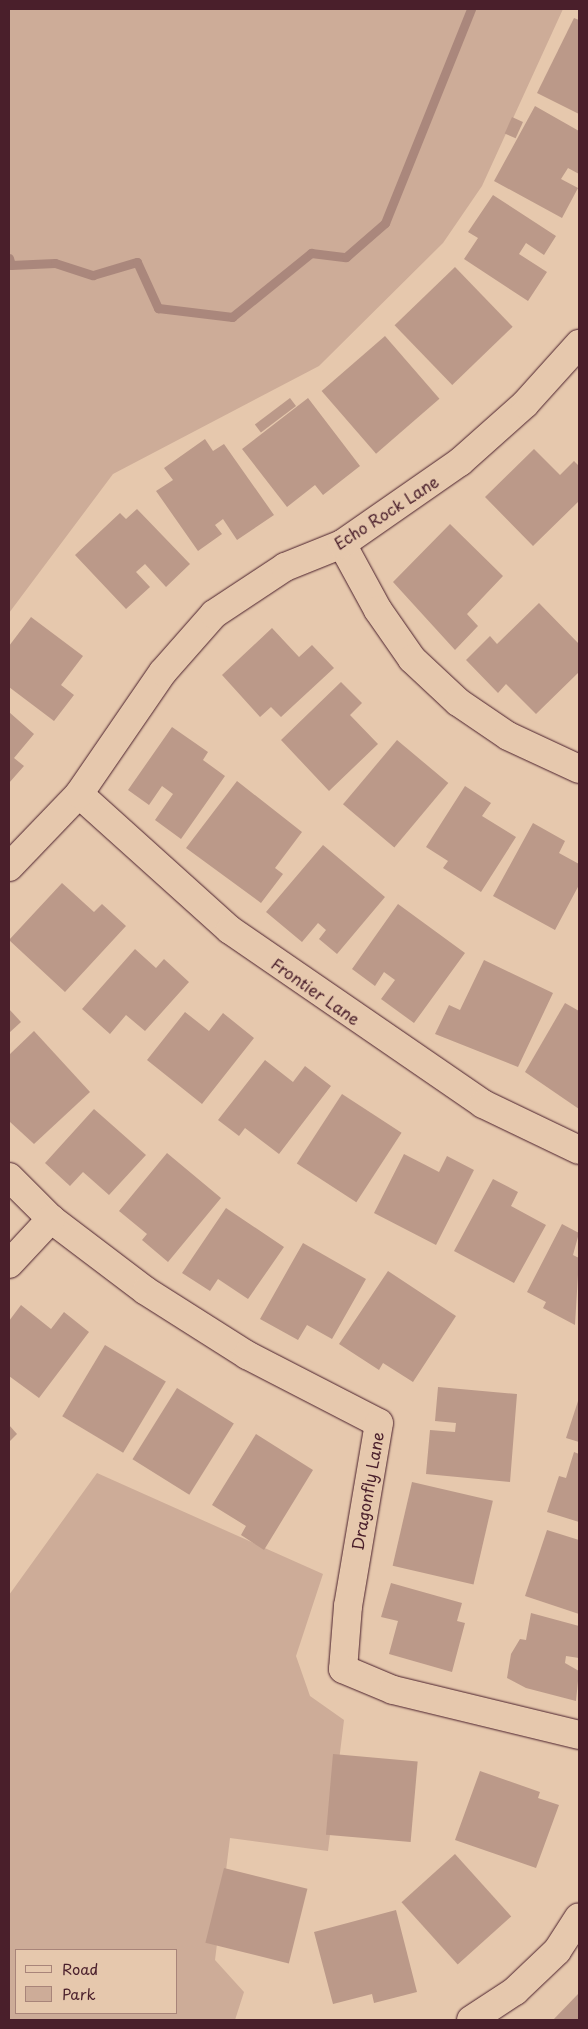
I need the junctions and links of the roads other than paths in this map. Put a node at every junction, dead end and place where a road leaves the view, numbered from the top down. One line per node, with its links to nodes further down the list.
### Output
1 (579, 346): 2 (street, Echo Rock Lane)
2 (342, 544): 3 (street); 4 (street, Echo Rock Lane)
3 (579, 768)
4 (79, 794): 5 (street, Echo Rock Lane); 6 (street, Frontier Lane)
5 (9, 868)
6 (579, 1150)
7 (9, 1176): 8 (street, Dragonfly Lane)
8 (51, 1219): 9 (street); 10 (street, Dragonfly Lane)
9 (9, 1264)
10 (579, 1735)
11 (579, 1917): 12 (street)
12 (472, 2020)

